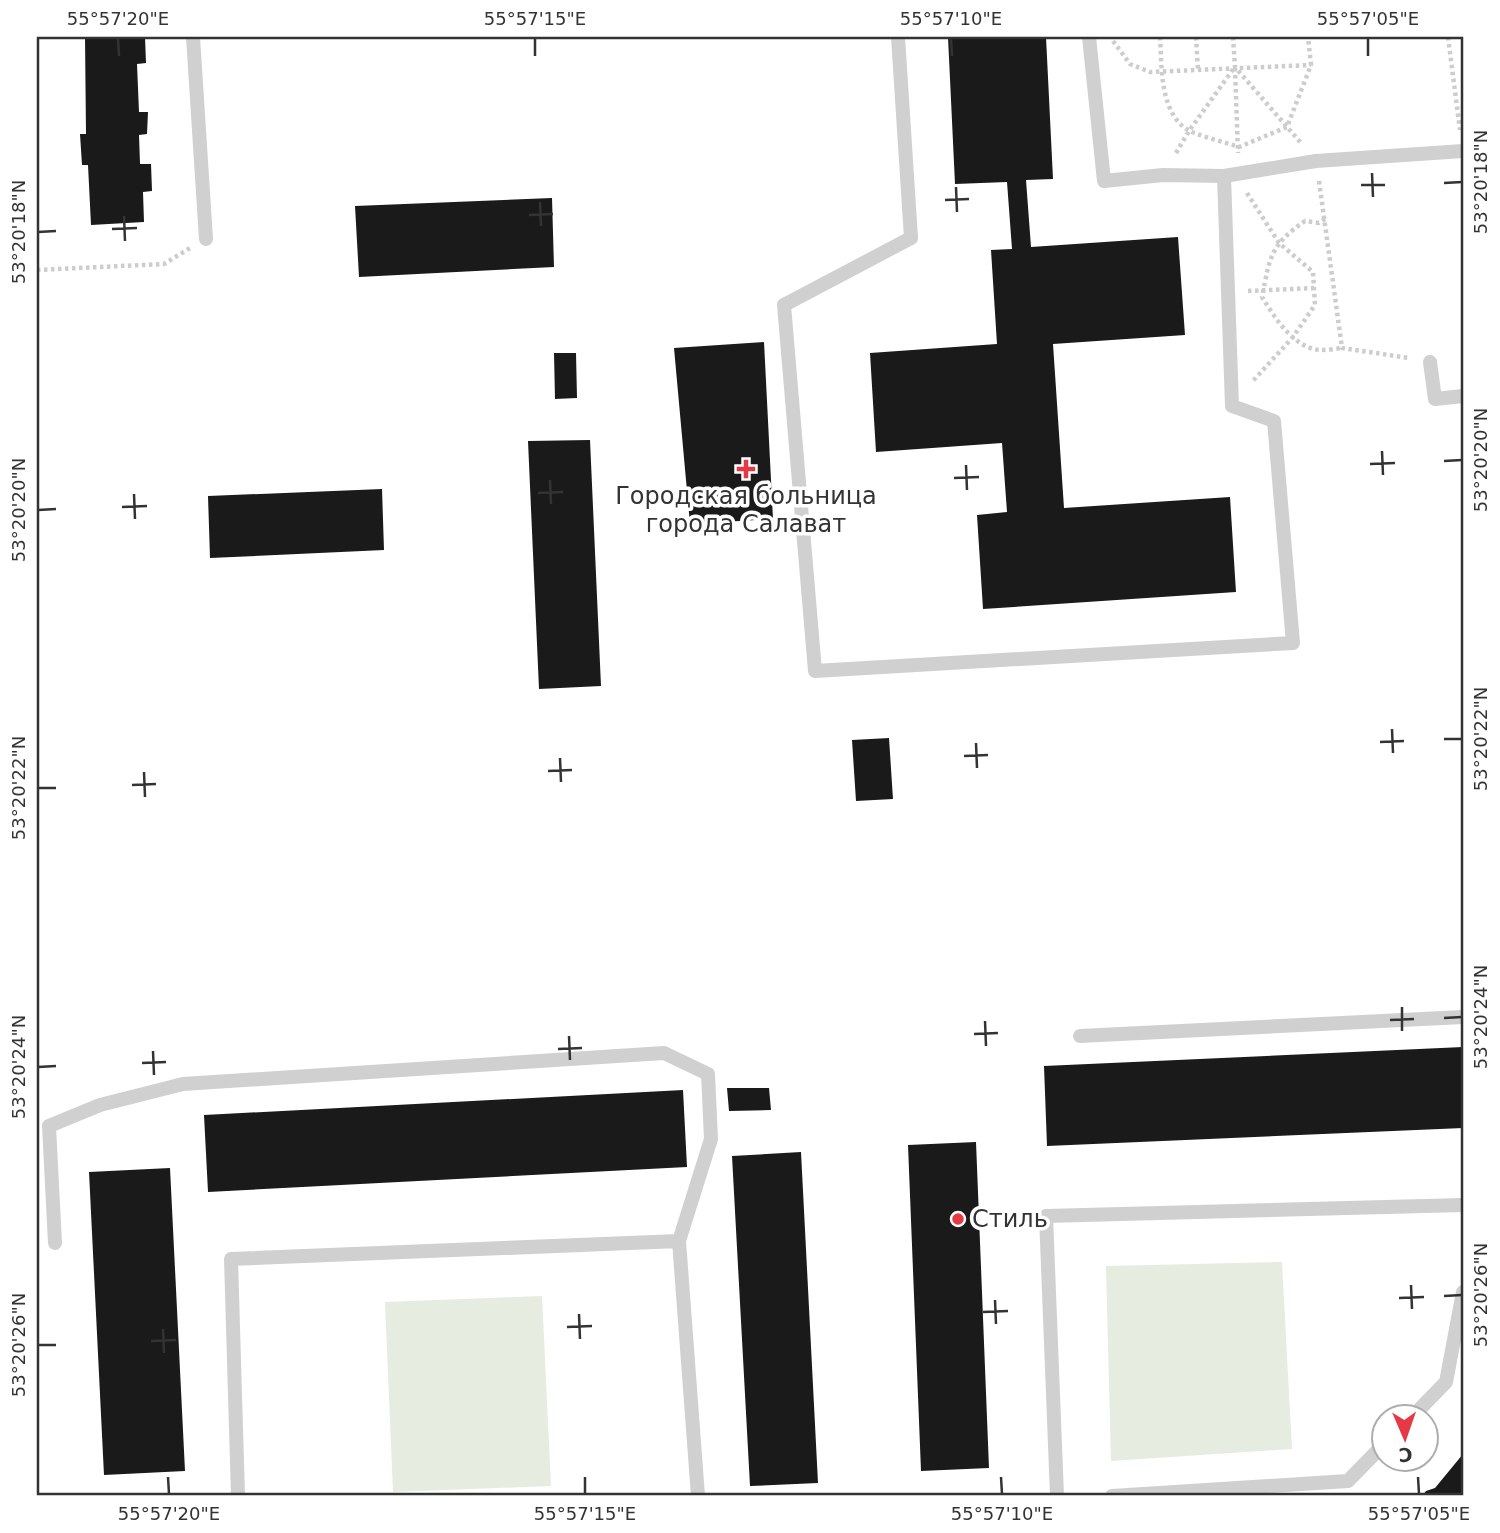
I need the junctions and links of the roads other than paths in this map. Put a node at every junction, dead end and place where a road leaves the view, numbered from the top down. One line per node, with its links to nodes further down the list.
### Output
1 (193, 37): 6 (lane)
2 (898, 37): 5 (lane)
3 (1089, 37): 5 (lane)
4 (1463, 151): 5 (lane)
5 (1229, 175)
6 (206, 239)
7 (1430, 362): 8 (lane)
8 (1463, 396)
9 (1463, 1017): 10 (lane)
10 (1080, 1036)
11 (1463, 1205): 19 (lane)
12 (679, 1241): 13 (lane); 17 (lane); 18 (lane)
13 (55, 1243)
14 (1463, 1292): 15 (lane)
15 (1425, 1404)
16 (1370, 1458): 20 (lane)
17 (238, 1496)
18 (698, 1496)
19 (1057, 1496)
20 (1112, 1496)

